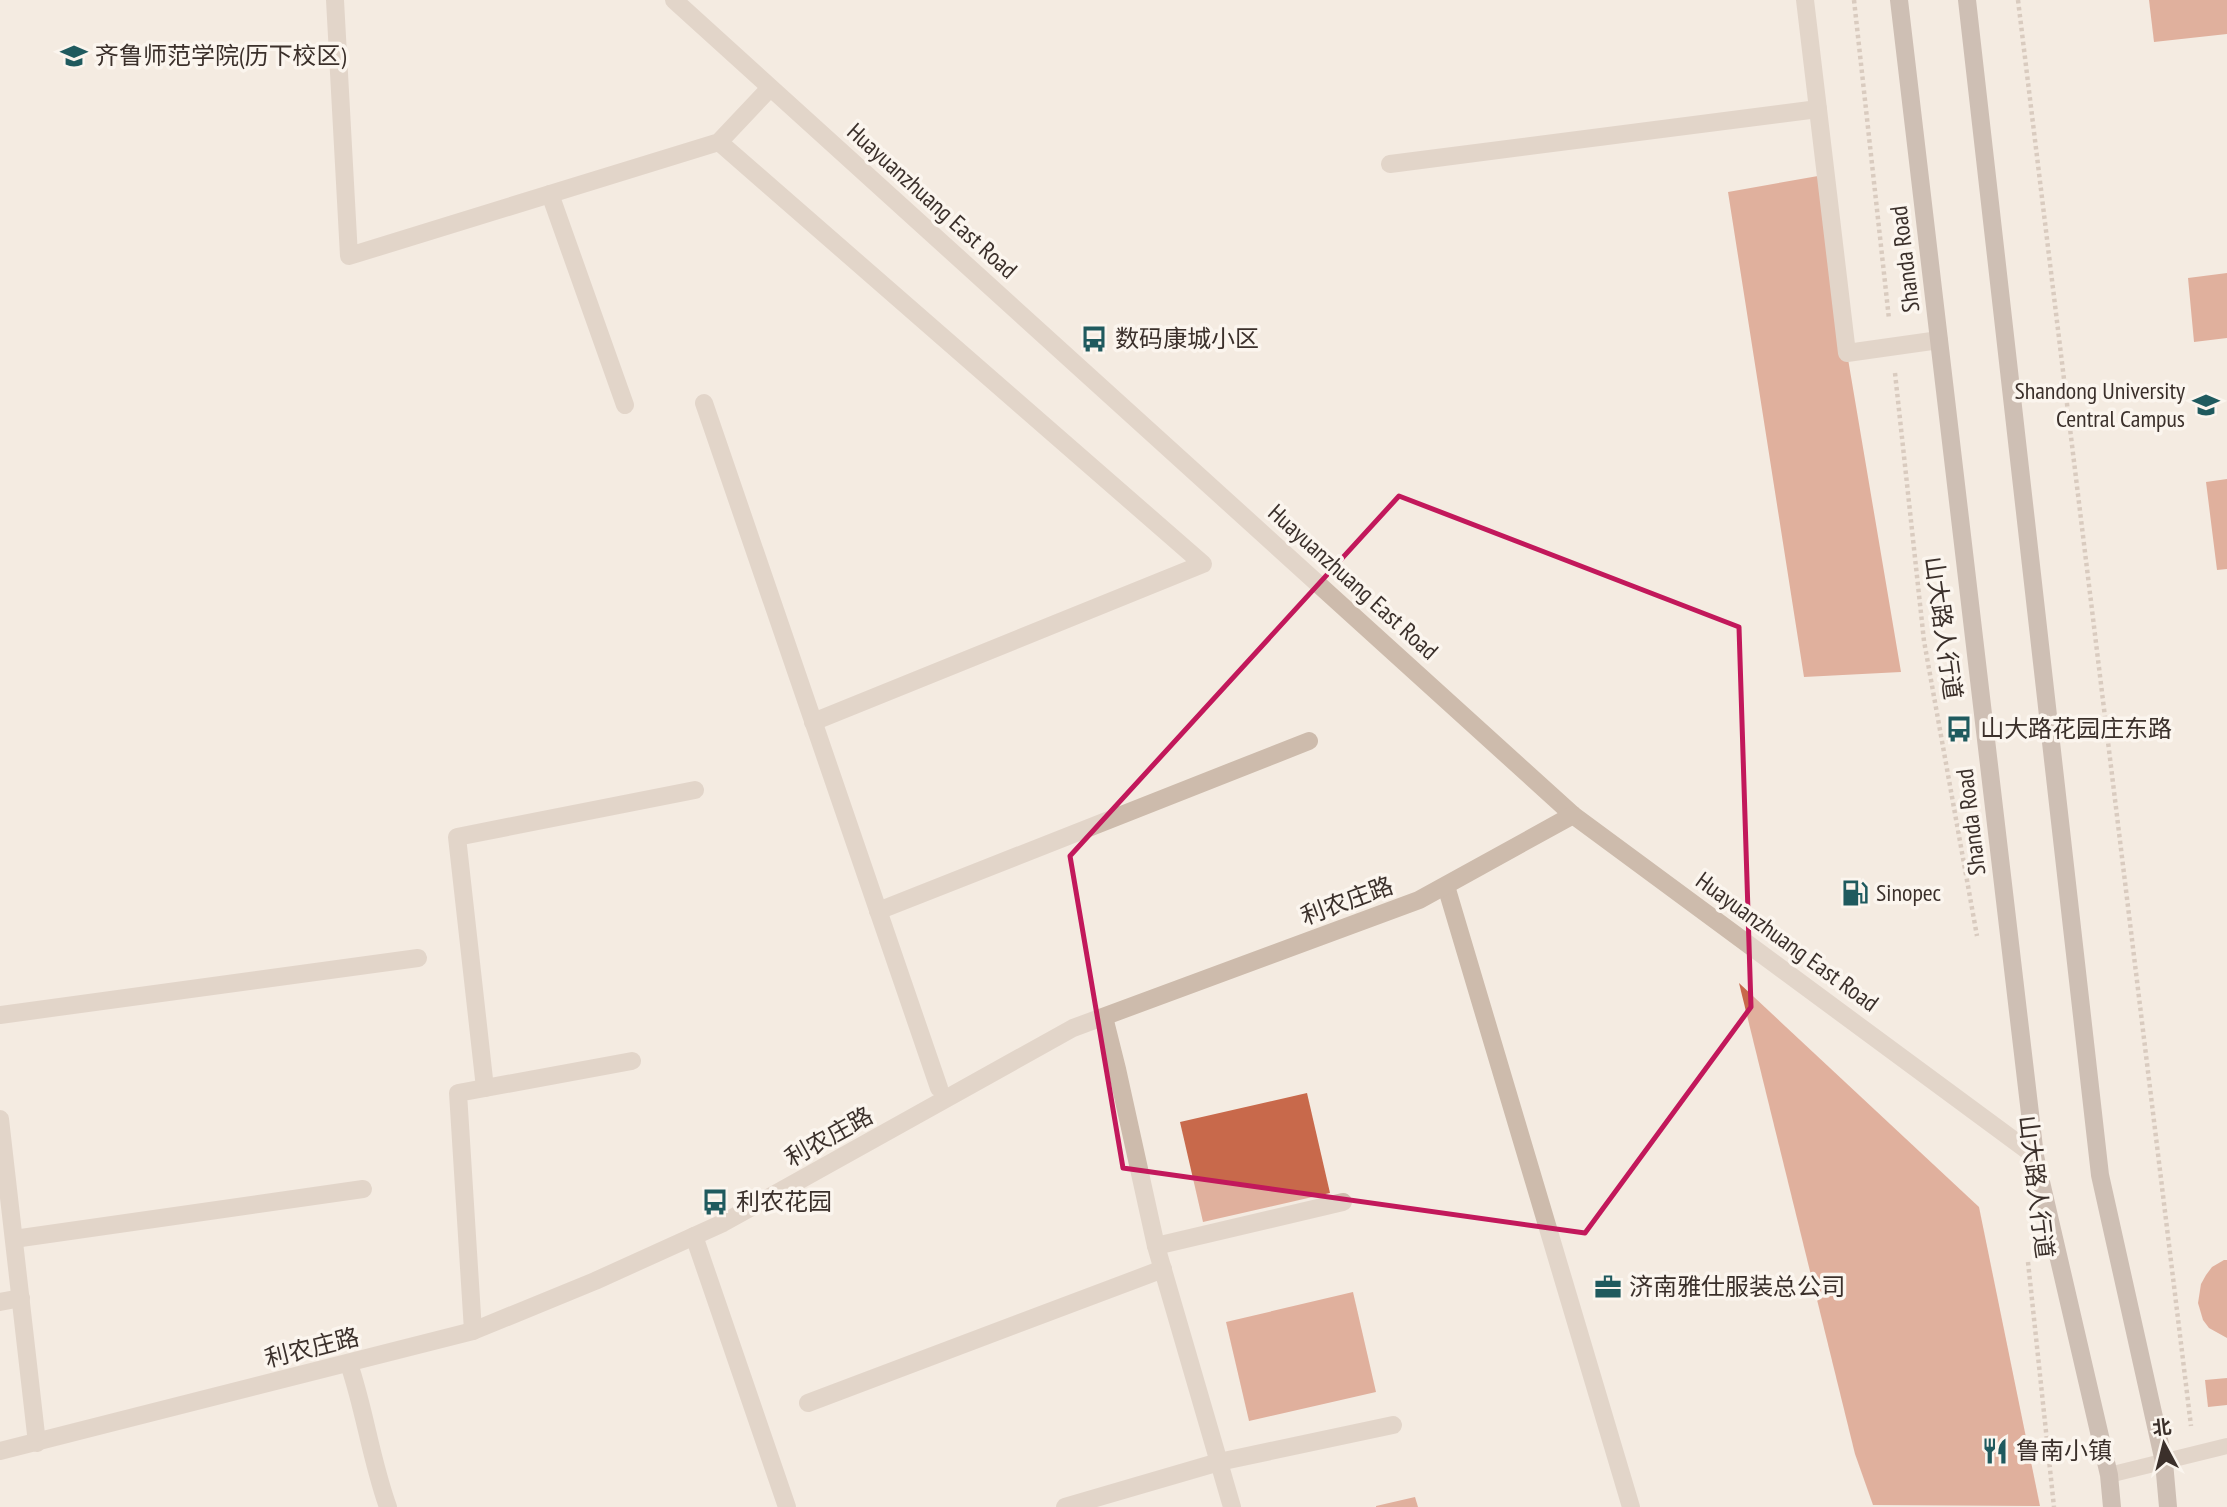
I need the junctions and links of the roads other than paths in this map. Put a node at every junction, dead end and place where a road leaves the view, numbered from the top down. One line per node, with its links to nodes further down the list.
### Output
1 (335, 0): 10 (street)
2 (674, 0): 6 (street, Huayuanzhuang East Road)
3 (1805, 0): 7 (street)
4 (1899, 0): 11 (main road, Shanda Road)
5 (1967, 0): 45 (main road)
6 (770, 88): 8 (street); 17 (street, Huayuanzhuang East Road)
7 (1818, 109): 9 (street); 11 (street)
8 (719, 142): 10 (street); 14 (street)
9 (1390, 164)
10 (550, 194): 13 (street)
11 (1939, 340): 28 (main road, Shanda Road)
12 (704, 402): 14 (street)
13 (625, 405)
14 (813, 722): 19 (street)
15 (1309, 741): 19 (street)
16 (695, 790): 24 (street)
17 (1573, 814): 18 (street, 利农庄路); 28 (street, Huayuanzhuang East Road)
18 (1446, 886): 22 (street, 利农庄路); 51 (street)
19 (878, 911): 25 (street)
20 (418, 958): 21 (street)
21 (0, 1015)
22 (1104, 1017): 31 (street, 利农庄路); 33 (street)
23 (632, 1061): 24 (street)
24 (485, 1088): 37 (street)
25 (939, 1088)
26 (0, 1119): 27 (street)
27 (1, 1138): 32 (street)
28 (2035, 1156): 46 (main road, Shanda Road)
29 (363, 1189): 32 (street)
30 (1343, 1202): 33 (street)
31 (694, 1236): 37 (street, 利农庄路); 48 (street)
32 (14, 1239): 35 (street)
33 (1156, 1246): 34 (street)
34 (1163, 1269): 39 (street); 44 (street)
35 (21, 1298): 36 (street); 41 (street)
36 (0, 1302)
37 (473, 1331): 38 (street, 利农庄路)
38 (349, 1364): 41 (street, 利农庄路); 47 (street)
39 (808, 1403)
40 (1393, 1425): 44 (street)
41 (37, 1443): 43 (street, 利农庄路)
42 (2227, 1446): 45 (lane)
43 (0, 1451)
44 (1219, 1462): 49 (street); 50 (street)
45 (2164, 1462): 46 (lane); 53 (main road)
46 (2109, 1475): 52 (main road, Shanda Road)
47 (388, 1507)
48 (787, 1507)
49 (1065, 1507)
50 (1232, 1507)
51 (1631, 1507)
52 (2112, 1507)
53 (2168, 1507)

